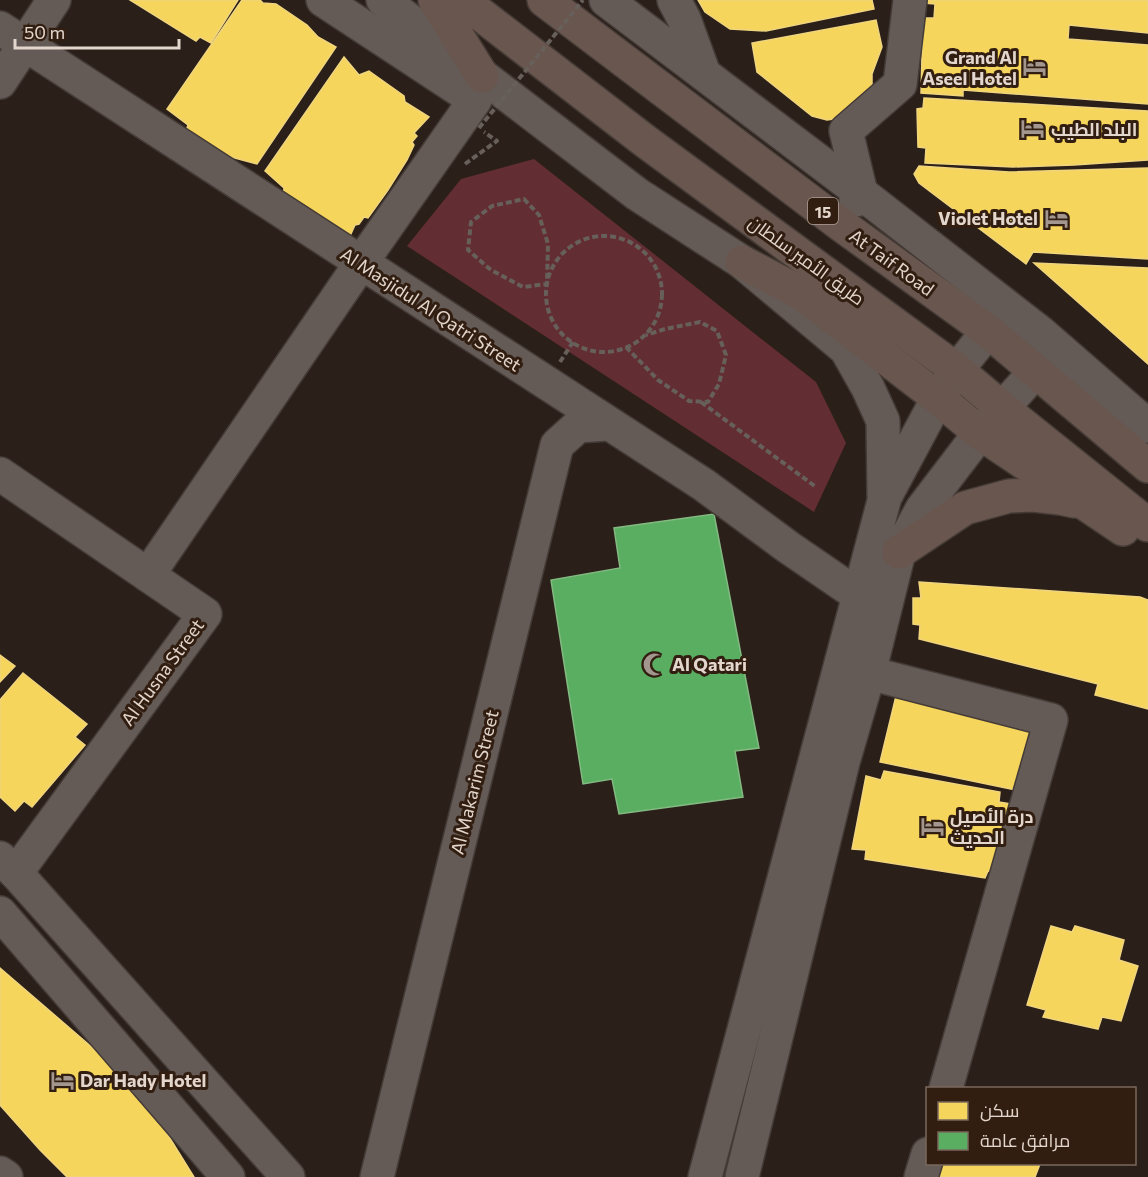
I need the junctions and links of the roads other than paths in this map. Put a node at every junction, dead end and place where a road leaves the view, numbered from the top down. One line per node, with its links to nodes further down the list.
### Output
1 (54, 0): 10 (street)
2 (323, 0): 17 (street)
3 (383, 0): 12 (street)
4 (435, 0): 12 (highway)
5 (462, 0): 19 (highway, طريق الأمير سلطان)
6 (544, 0): 15 (highway, At Taif Road / 15)
7 (606, 0): 11 (street)
8 (674, 0): 11 (street)
9 (910, 0): 14 (street)
10 (13, 36): 13 (street); 17 (street, Al Masjidul Al Qatri Street)
11 (704, 74): 14 (street)
12 (482, 76): 16 (street)
13 (0, 82)
14 (861, 193): 15 (street); 24 (street)
15 (840, 224): 18 (highway, At Taif Road / 15)
16 (742, 262): 21 (highway); 28 (street)
17 (361, 263): 23 (street, Al Masjidul Al Qatri Street); 33 (street)
18 (988, 331): 19 (street); 20 (highway, At Taif Road / 15)
19 (957, 370): 21 (street); 22 (highway, طريق الأمير سلطان)
20 (1035, 372): 22 (street); 26 (highway, At Taif Road / 15)
21 (938, 398): 25 (highway); 28 (street)
22 (1002, 408): 25 (street); 30 (highway, طريق الأمير سلطان)
23 (608, 424): 34 (street, Al Masjidul Al Qatri Street); 44 (street, Al Makarim Street)
24 (1148, 426)
25 (980, 433): 29 (highway); 32 (street)
26 (1148, 466)
27 (0, 474): 33 (street, Al Husna Street)
28 (885, 497): 34 (street)
29 (1086, 505): 31 (highway); 32 (highway)
30 (1148, 525)
31 (1148, 540)
32 (899, 552): 35 (street)
33 (148, 575): 36 (street, Al Husna Street)
34 (858, 595): 45 (street)
35 (869, 673): 38 (street); 46 (street)
36 (8, 866): 43 (street)
37 (0, 913): 42 (street)
38 (947, 1087)
39 (926, 1158): 47 (street)
40 (0, 1173): 41 (street)
41 (6, 1177)
42 (228, 1177)
43 (288, 1177)
44 (377, 1177)
45 (705, 1177)
46 (742, 1177)
47 (921, 1177)

